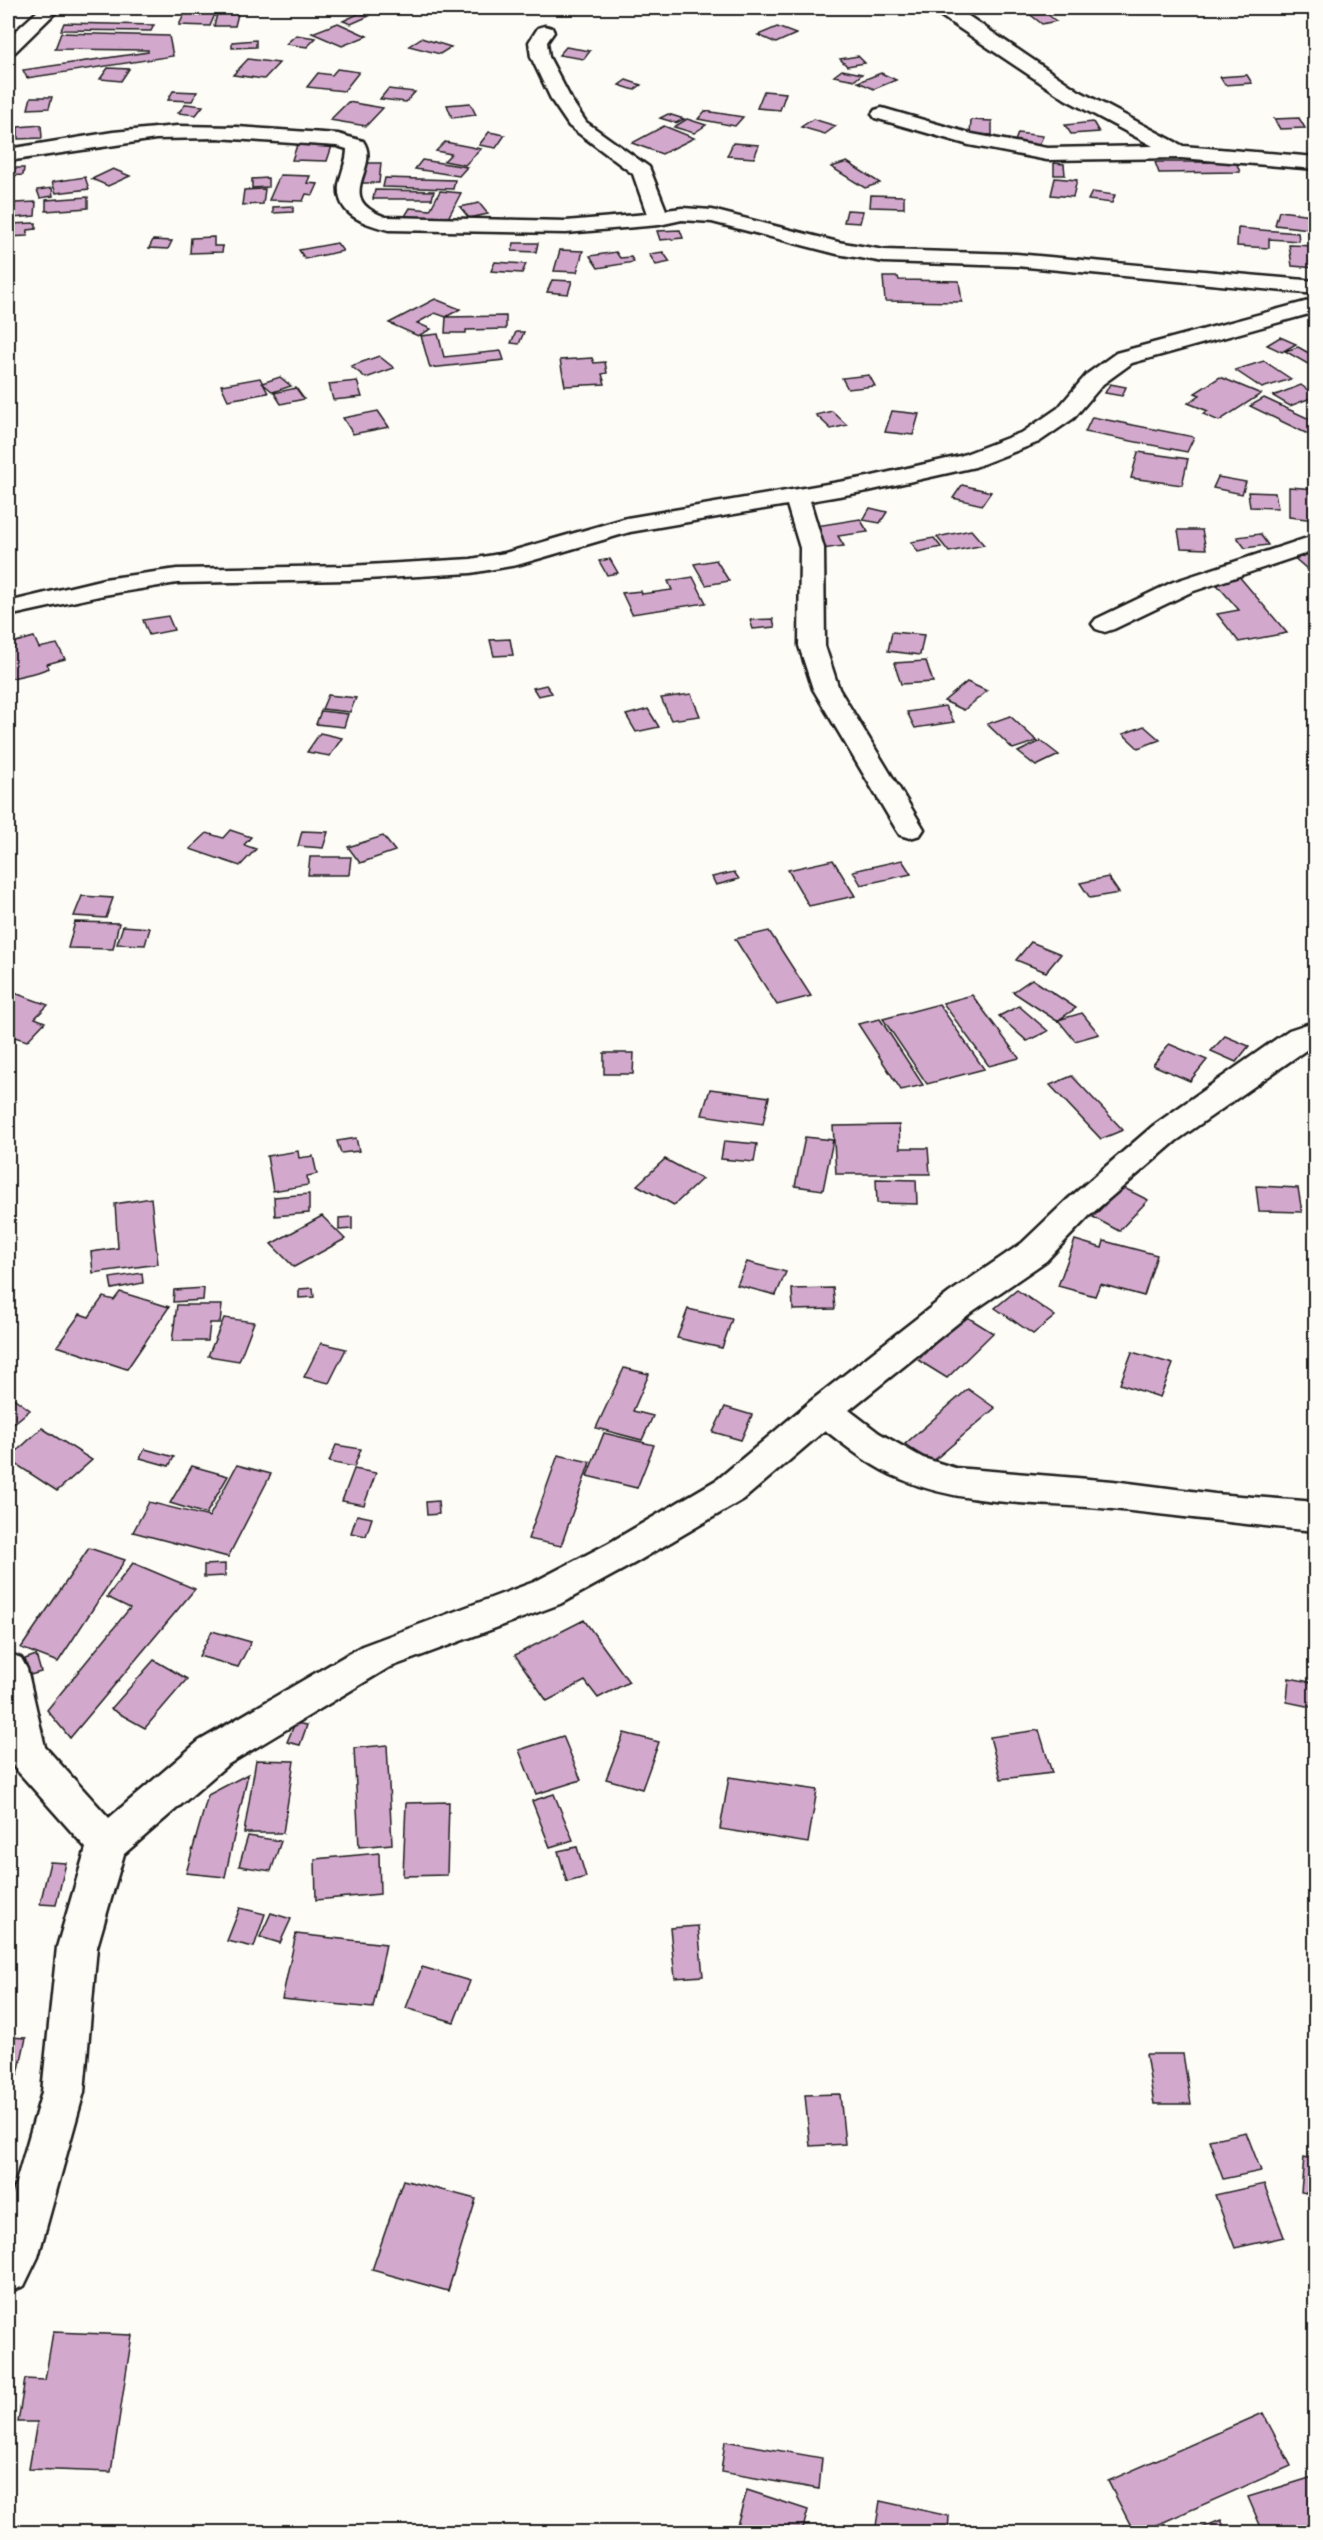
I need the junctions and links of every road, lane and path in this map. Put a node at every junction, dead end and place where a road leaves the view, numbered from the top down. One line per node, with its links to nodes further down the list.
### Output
1 (51, 8): 4 (street)
2 (938, 8): 6 (street)
3 (545, 32): 9 (street)
4 (8, 48)
5 (882, 114): 6 (street)
6 (1181, 152): 8 (street)
7 (8, 155): 9 (street)
8 (1316, 163)
9 (659, 219): 10 (street)
10 (1316, 288)
11 (1316, 305): 12 (street)
12 (797, 497): 14 (street); 16 (street)
13 (1316, 542): 15 (street)
14 (8, 609)
15 (1105, 624)
16 (910, 829)
17 (1316, 1031): 18 (street)
18 (824, 1410): 19 (street); 21 (street)
19 (1316, 1516)
20 (8, 1669): 21 (street)
21 (107, 1844): 22 (street)
22 (8, 2270)

